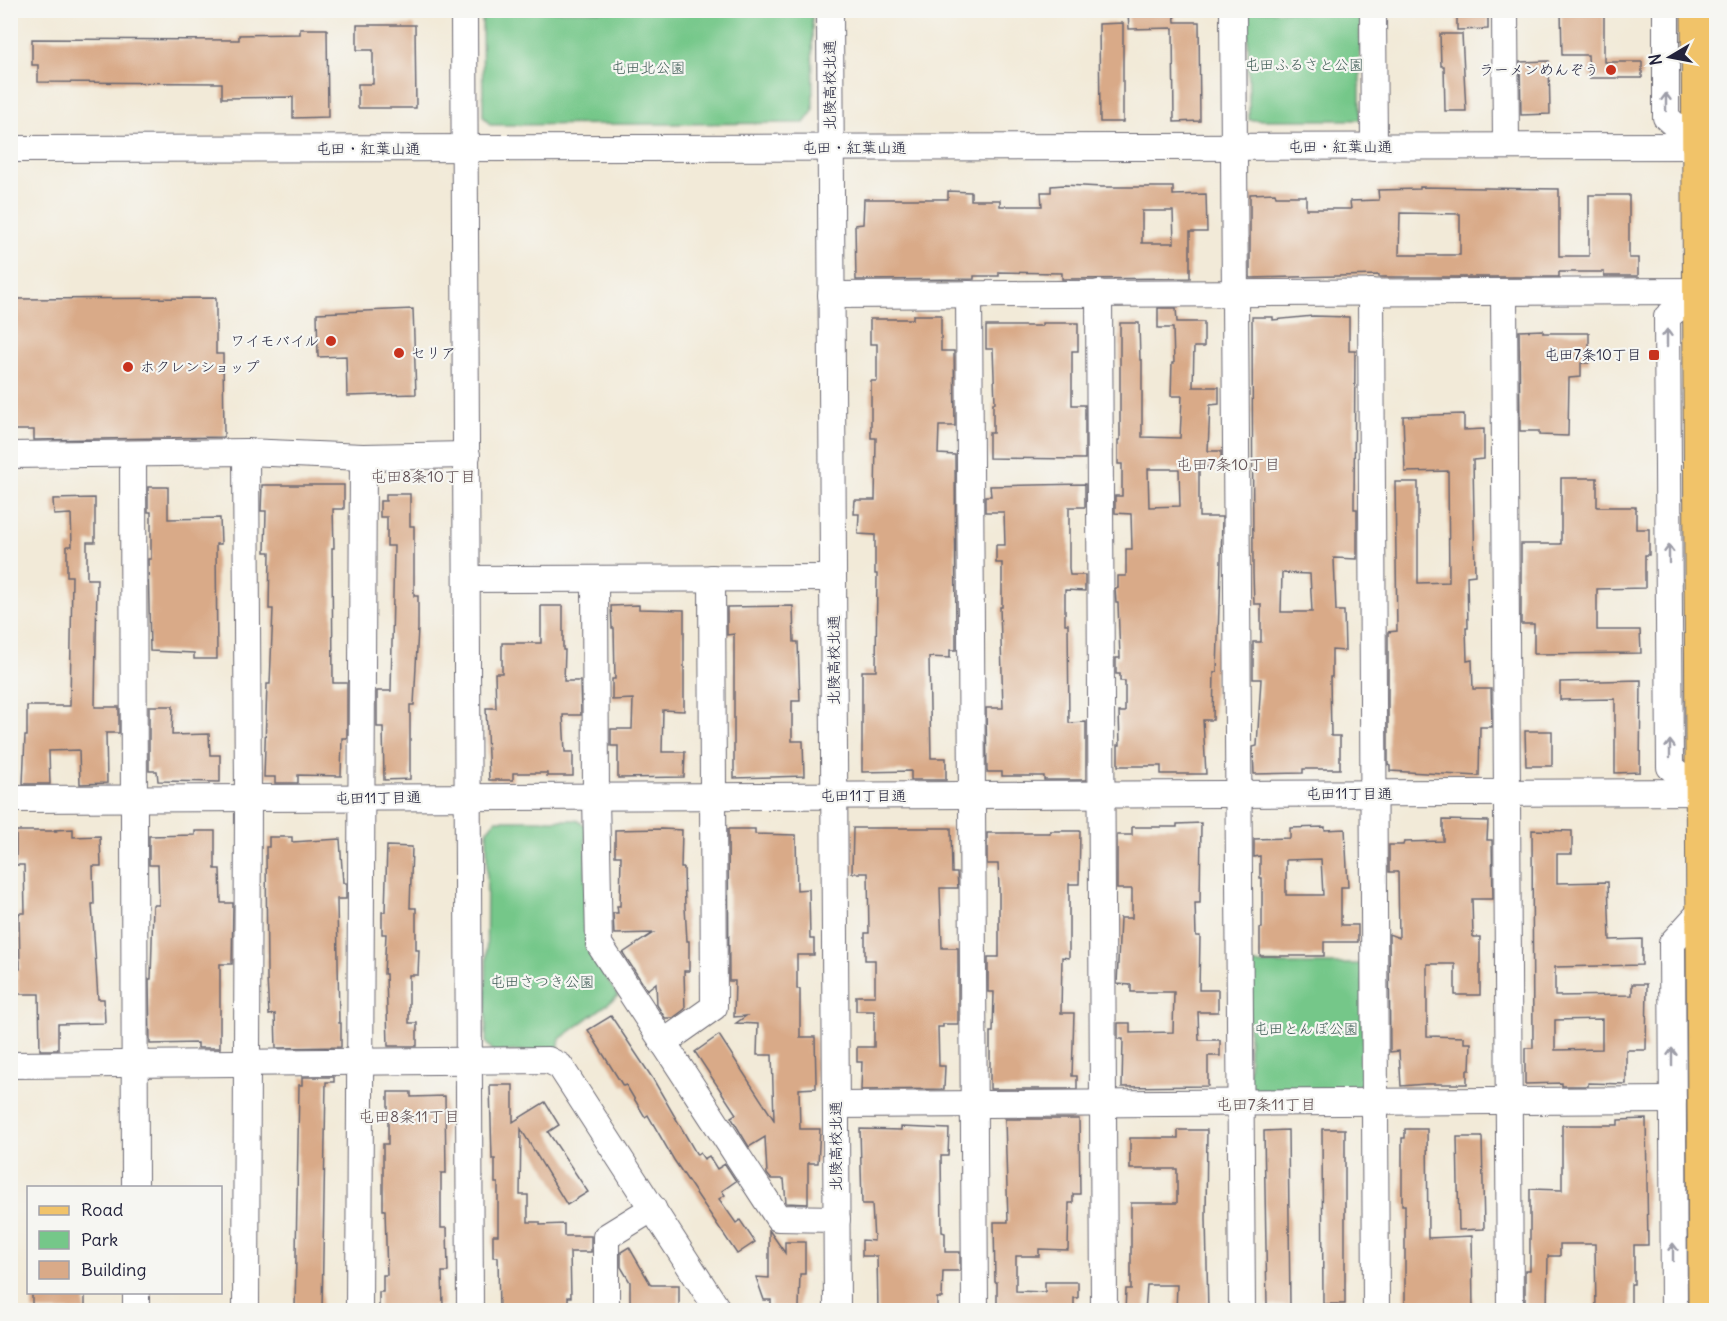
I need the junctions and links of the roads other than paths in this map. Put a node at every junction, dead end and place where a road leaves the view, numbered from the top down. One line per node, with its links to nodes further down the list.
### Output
1 (464, 10): 14 (street)
2 (830, 10): 12 (street, 北陵高校北通)
3 (1233, 10): 9 (street)
4 (1373, 10): 10 (street)
5 (1505, 10): 11 (street)
6 (1666, 10): 8 (street, one-way to 6)
7 (1698, 10): 8 (main road)
8 (1707, 146): 11 (street, 屯田・紅葉山通); 15 (main road)
9 (1234, 147): 10 (street, 屯田・紅葉山通); 12 (street, 屯田・紅葉山通); 16 (street)
10 (1374, 147): 11 (street, 屯田・紅葉山通)
11 (1506, 147)
12 (831, 148): 14 (street, 屯田・紅葉山通); 21 (street, 北陵高校北通)
13 (10, 149): 14 (street, 屯田・紅葉山通)
14 (465, 149): 25 (street)
15 (1699, 291): 18 (street); 31 (main road, one-way to 15)
16 (1235, 292): 17 (street); 19 (street); 35 (street)
17 (1371, 292): 18 (street); 33 (street)
18 (1504, 292): 32 (street)
19 (1099, 293): 20 (street); 34 (street)
20 (969, 294): 21 (street); 38 (street)
21 (831, 295): 28 (street, 北陵高校北通)
22 (246, 452): 23 (street); 26 (street); 43 (street)
23 (133, 454): 24 (street); 42 (street)
24 (10, 455)
25 (467, 455): 26 (street); 29 (street)
26 (363, 457): 44 (street)
27 (712, 578): 28 (street); 30 (street); 36 (street)
28 (833, 578): 37 (street, 北陵高校北通)
29 (467, 579): 30 (street); 39 (street)
30 (595, 579): 40 (street)
31 (1709, 792): 32 (street, 屯田11丁目通); 45 (main road)
32 (1507, 793): 33 (street, 屯田11丁目通); 53 (street)
33 (1374, 794): 35 (street, 屯田11丁目通); 54 (street)
34 (1102, 795): 35 (street, 屯田11丁目通); 38 (street, 屯田11丁目通); 57 (street)
35 (1238, 795): 55 (street)
36 (712, 796): 37 (street, 屯田11丁目通); 40 (street, 屯田11丁目通); 46 (street)
37 (834, 796): 38 (street, 屯田11丁目通); 58 (street, 北陵高校北通)
38 (972, 796): 56 (street)
39 (469, 797): 40 (street, 屯田11丁目通); 44 (street, 屯田11丁目通); 47 (street)
40 (596, 797): 46 (street)
41 (10, 799): 42 (street, 屯田11丁目通)
42 (135, 799): 43 (street, 屯田11丁目通); 50 (street)
43 (248, 799): 44 (street, 屯田11丁目通); 48 (street)
44 (361, 799): 49 (street)
45 (1703, 909): 52 (street, one-way to 45); 76 (main road)
46 (663, 1043): 61 (street)
47 (470, 1062): 49 (street); 60 (street); 66 (street)
48 (246, 1063): 49 (street); 50 (street); 64 (street)
49 (361, 1063): 65 (street)
50 (135, 1064): 51 (street); 59 (street)
51 (10, 1065)
52 (1673, 1100): 53 (street); 75 (street, one-way to 52)
53 (1509, 1101): 54 (street); 74 (street)
54 (1375, 1102): 55 (street); 73 (street)
55 (1240, 1103): 57 (street); 72 (street)
56 (974, 1104): 57 (street); 58 (street); 70 (street)
57 (1103, 1104): 71 (street)
58 (836, 1105): 61 (street, 北陵高校北通)
59 (135, 1186)
60 (653, 1208): 67 (street); 68 (street)
61 (837, 1219): 69 (street, 北陵高校北通)
62 (136, 1294): 63 (street)
63 (136, 1311)
64 (246, 1311)
65 (359, 1311)
66 (470, 1311)
67 (606, 1311)
68 (718, 1311)
69 (837, 1311)
70 (975, 1311)
71 (1104, 1311)
72 (1242, 1311)
73 (1376, 1311)
74 (1510, 1311)
75 (1674, 1311)
76 (1705, 1311)

